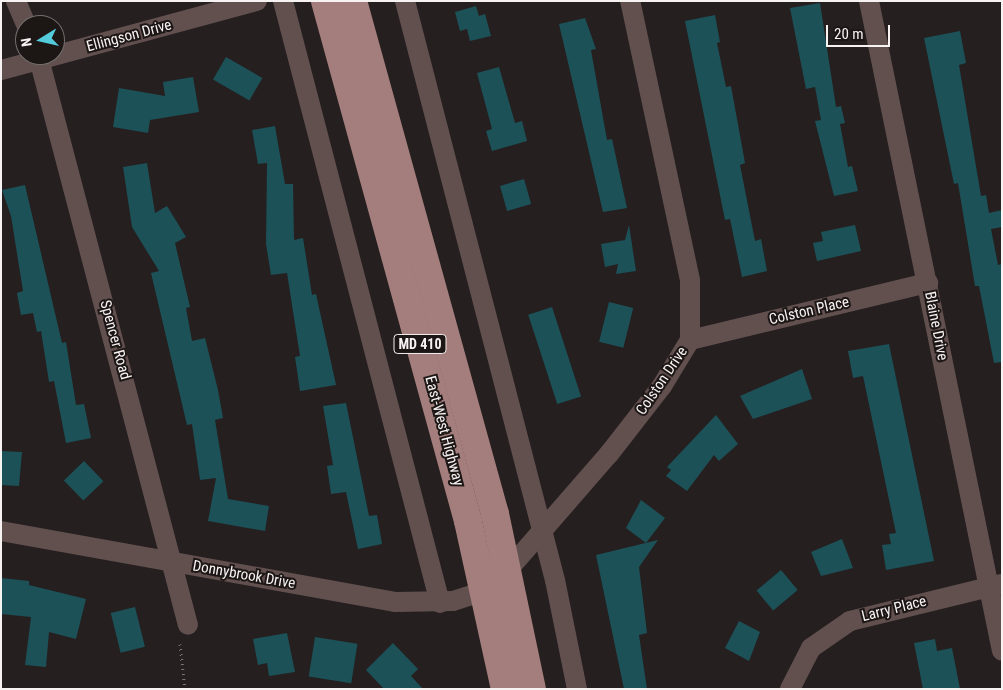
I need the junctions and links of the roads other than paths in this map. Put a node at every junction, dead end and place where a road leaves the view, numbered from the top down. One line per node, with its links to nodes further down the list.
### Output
1 (16, 1): 9 (street)
2 (257, 1): 10 (street, Ellingson Drive)
3 (283, 1): 22 (street)
4 (325, 1): 21 (main road, East-West Highway / MD 410)
5 (353, 1): 19 (main road, East-West Highway / MD 410)
6 (405, 1): 17 (street)
7 (630, 1): 15 (street, Colston Drive)
8 (869, 1): 14 (street, Blaine Drive)
9 (22, 15)
10 (65, 51)
11 (17, 65): 13 (street, Ellingson Drive)
12 (42, 65): 18 (street, Spencer Road)
13 (1, 70)
14 (928, 283): 15 (street, Colston Place); 20 (street, Blaine Drive)
15 (690, 340): 17 (street, Colston Drive)
16 (1, 532): 18 (street, Donnybrook Drive)
17 (543, 535): 19 (street, Colston Drive); 27 (street)
18 (175, 563): 22 (street, Donnybrook Drive); 23 (street, Spencer Road)
19 (508, 570): 21 (street, Colston Drive); 26 (main road, East-West Highway / MD 410)
20 (995, 586): 24 (street, Blaine Drive); 28 (street, Larry Place)
21 (485, 587): 22 (street, Donnybrook Drive); 25 (main road, East-West Highway / MD 410)
22 (440, 603)
23 (188, 625)
24 (1002, 651)
25 (505, 689)
26 (532, 689)
27 (577, 689)
28 (790, 689)

